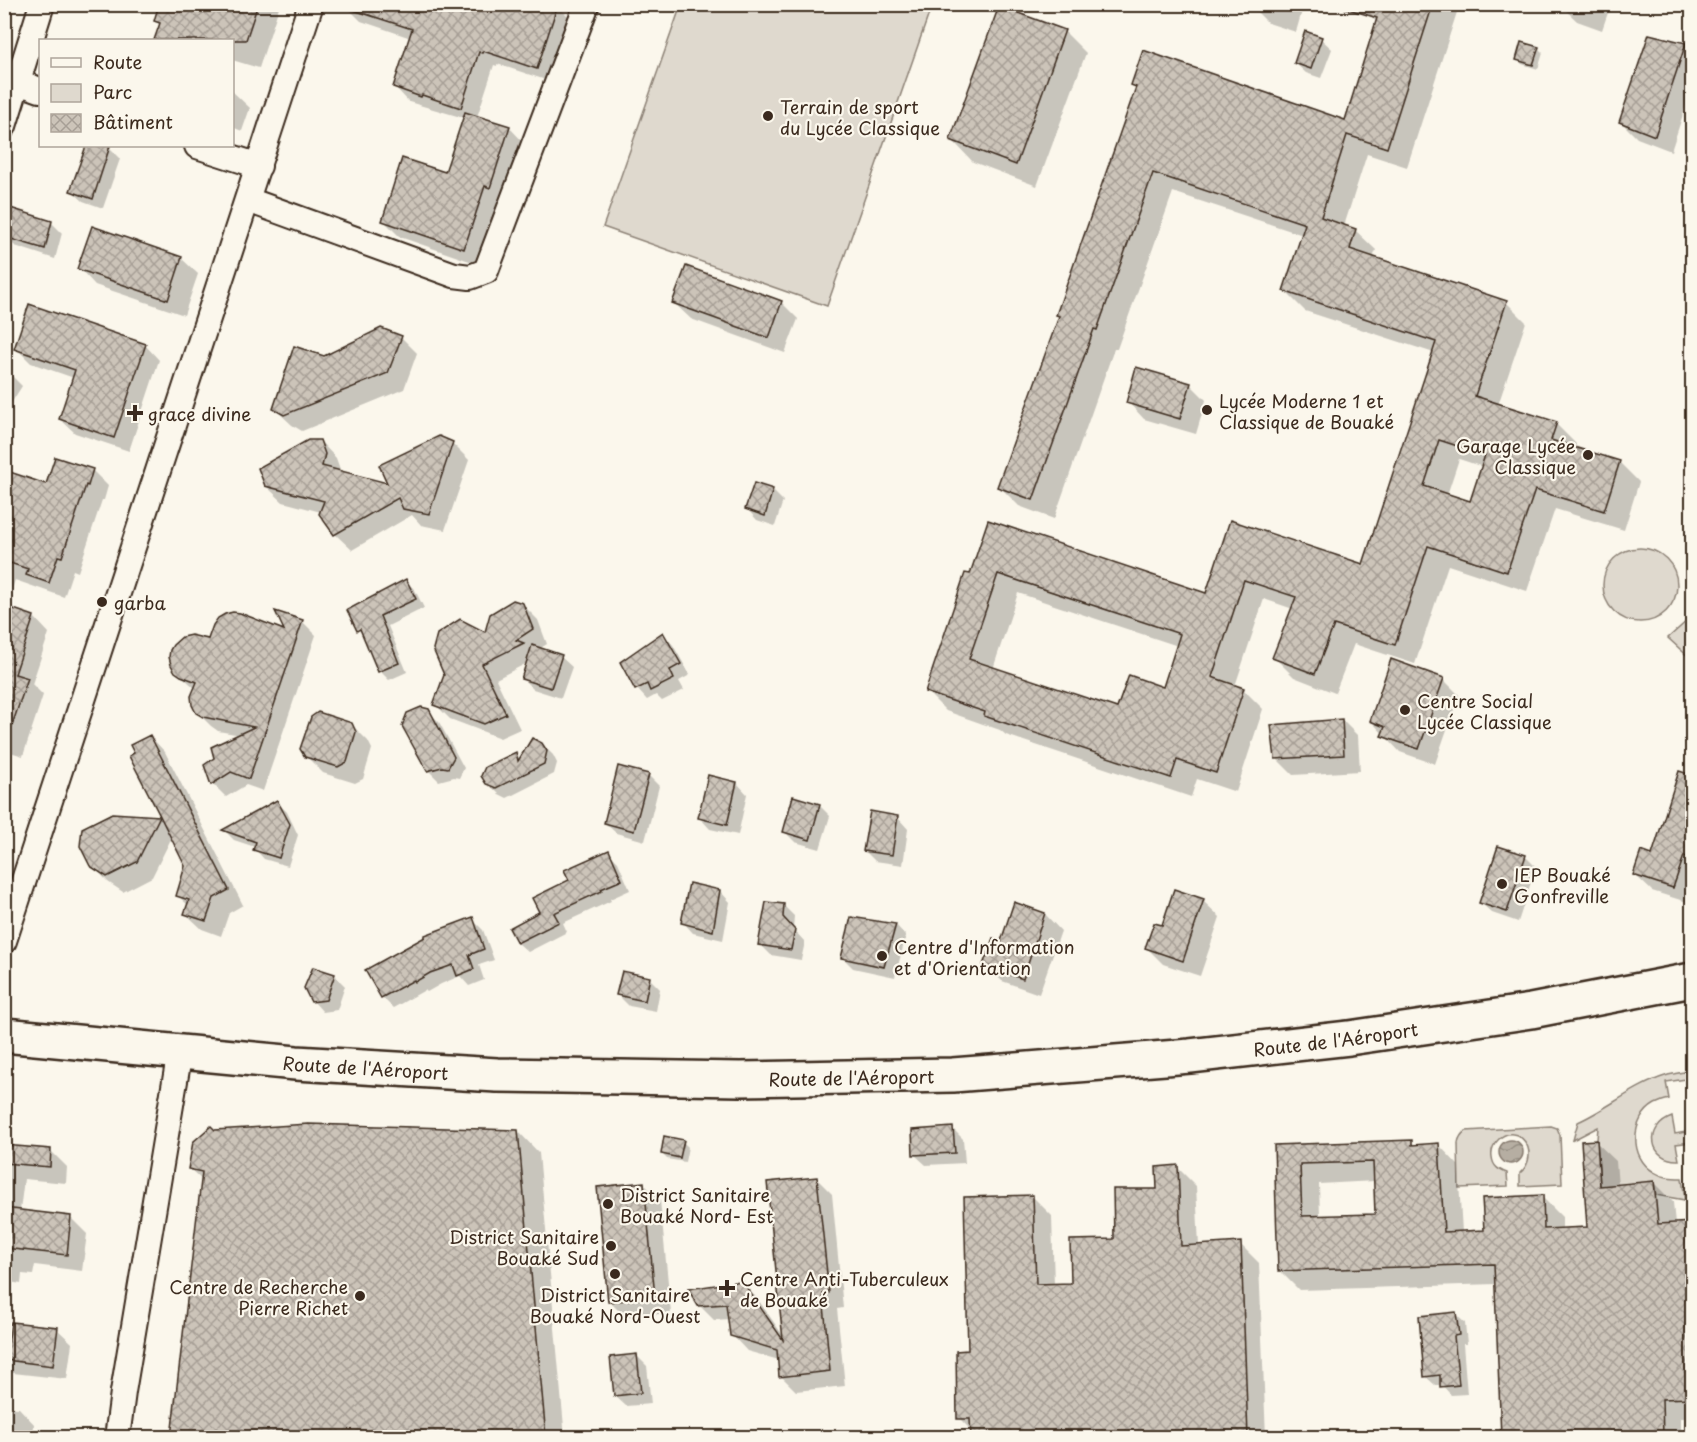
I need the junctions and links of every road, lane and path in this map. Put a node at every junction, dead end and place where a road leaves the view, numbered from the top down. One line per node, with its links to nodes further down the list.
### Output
1 (42, 4): 4 (street)
2 (311, 4): 7 (street)
3 (587, 4): 8 (street)
4 (29, 86): 5 (street)
5 (4, 126)
6 (200, 147): 7 (street)
7 (259, 166): 8 (street)
8 (248, 200): 9 (street)
9 (4, 941)
10 (1692, 980): 12 (main road, Route de l'Aéroport)
11 (4, 1035): 12 (main road, Route de l'Aéroport)
12 (180, 1051): 13 (street)
13 (117, 1437)

